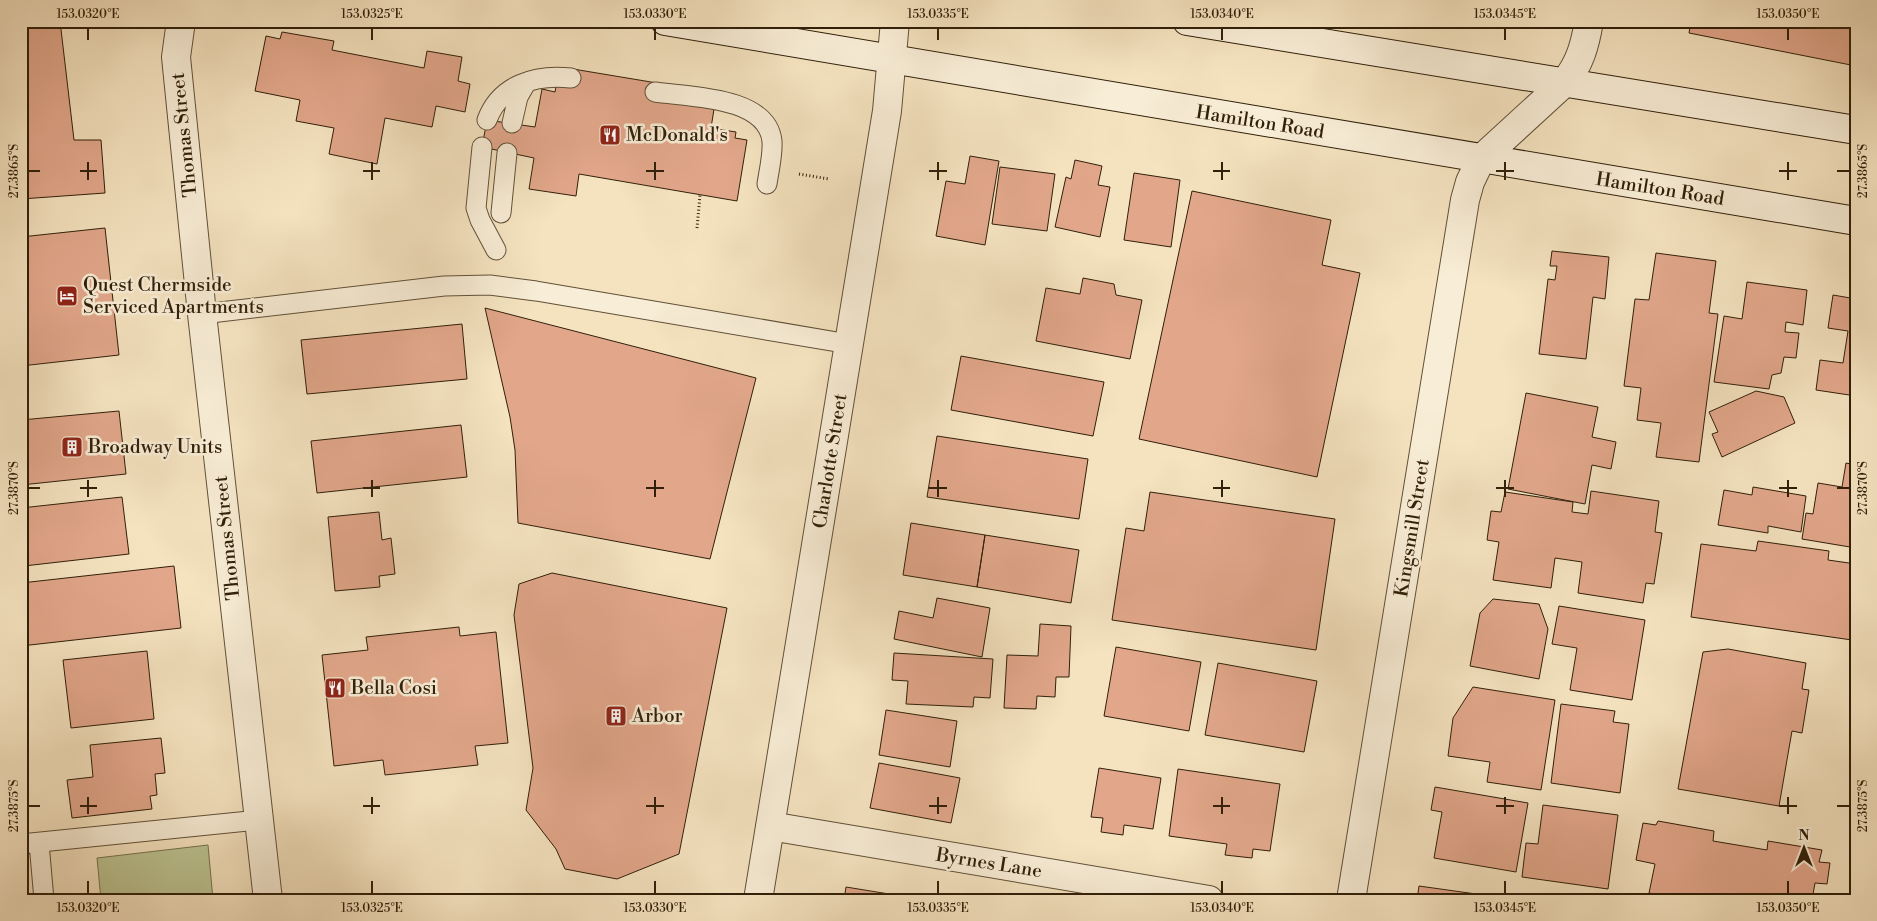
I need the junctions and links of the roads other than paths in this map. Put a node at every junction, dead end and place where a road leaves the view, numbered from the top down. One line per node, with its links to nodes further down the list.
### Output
1 (160, 21): 7 (street, Thomas Street)
2 (181, 21): 7 (street, Thomas Street)
3 (665, 21): 8 (street, Hamilton Road)
4 (895, 21): 8 (street, Charlotte Street)
5 (1187, 21): 11 (street)
6 (1589, 21): 11 (street)
7 (176, 57): 23 (street, Thomas Street)
8 (892, 59): 18 (street, Hamilton Road); 24 (street, Charlotte Street)
9 (571, 78): 10 (lane)
10 (526, 83): 13 (lane); 14 (lane)
11 (1564, 83): 15 (street); 18 (street)
12 (655, 92): 19 (lane)
13 (487, 120)
14 (512, 123)
15 (1856, 130)
16 (482, 148): 22 (lane)
17 (507, 153): 20 (lane)
18 (1481, 159): 21 (street, Hamilton Road); 32 (street, Kingsmill Street)
19 (767, 184)
20 (501, 213)
21 (1856, 221)
22 (496, 250)
23 (202, 314): 24 (lane); 25 (street, Thomas Street)
24 (849, 344): 26 (street, Charlotte Street)
25 (259, 820): 27 (lane); 29 (street, Thomas Street)
26 (770, 826): 30 (street, Charlotte Street); 31 (street, Byrnes Lane)
27 (30, 843): 28 (lane)
28 (44, 900)
29 (268, 900)
30 (758, 900)
31 (1209, 900)
32 (1351, 900)

